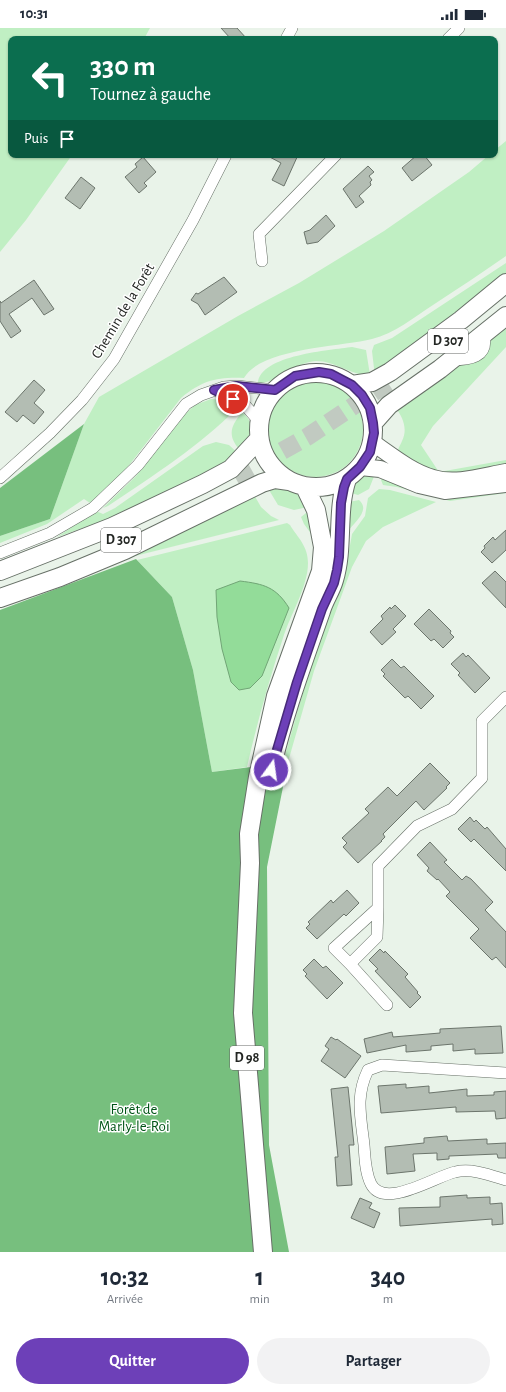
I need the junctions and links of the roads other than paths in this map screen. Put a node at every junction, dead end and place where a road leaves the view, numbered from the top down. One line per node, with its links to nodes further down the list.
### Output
1 (459, 28): 2 (street)
2 (451, 36)
3 (224, 158): 19 (street, Chemin de la Forêt)
4 (333, 158): 5 (street)
5 (262, 261)
6 (506, 283): 10 (main road)
7 (506, 295): 8 (main road, D 307)
8 (506, 304)
9 (506, 316): 14 (main road)
10 (352, 385): 12 (main road); 14 (main road)
11 (214, 390): 12 (street); 13 (street); 22 (street)
12 (275, 390): 13 (main road)
13 (259, 421): 15 (main road)
14 (373, 423): 16 (main road)
15 (259, 439): 20 (main road); 23 (main road)
16 (372, 443): 17 (street); 18 (main road)
17 (506, 472)
18 (354, 473): 20 (main road); 21 (street); 28 (main road, D 98)
19 (0, 478)
20 (297, 484): 26 (main road); 28 (main road, D 98)
21 (506, 484)
22 (0, 553)
23 (0, 571)
24 (0, 583): 25 (main road, D 307)
25 (0, 589)
26 (0, 598)
27 (506, 697): 29 (street)
28 (250, 863): 34 (main road, D 98)
29 (378, 908): 30 (street); 30 (street)
30 (350, 964): 31 (street)
31 (387, 1005)
32 (506, 1073): 33 (street)
33 (506, 1180)
34 (263, 1252)

